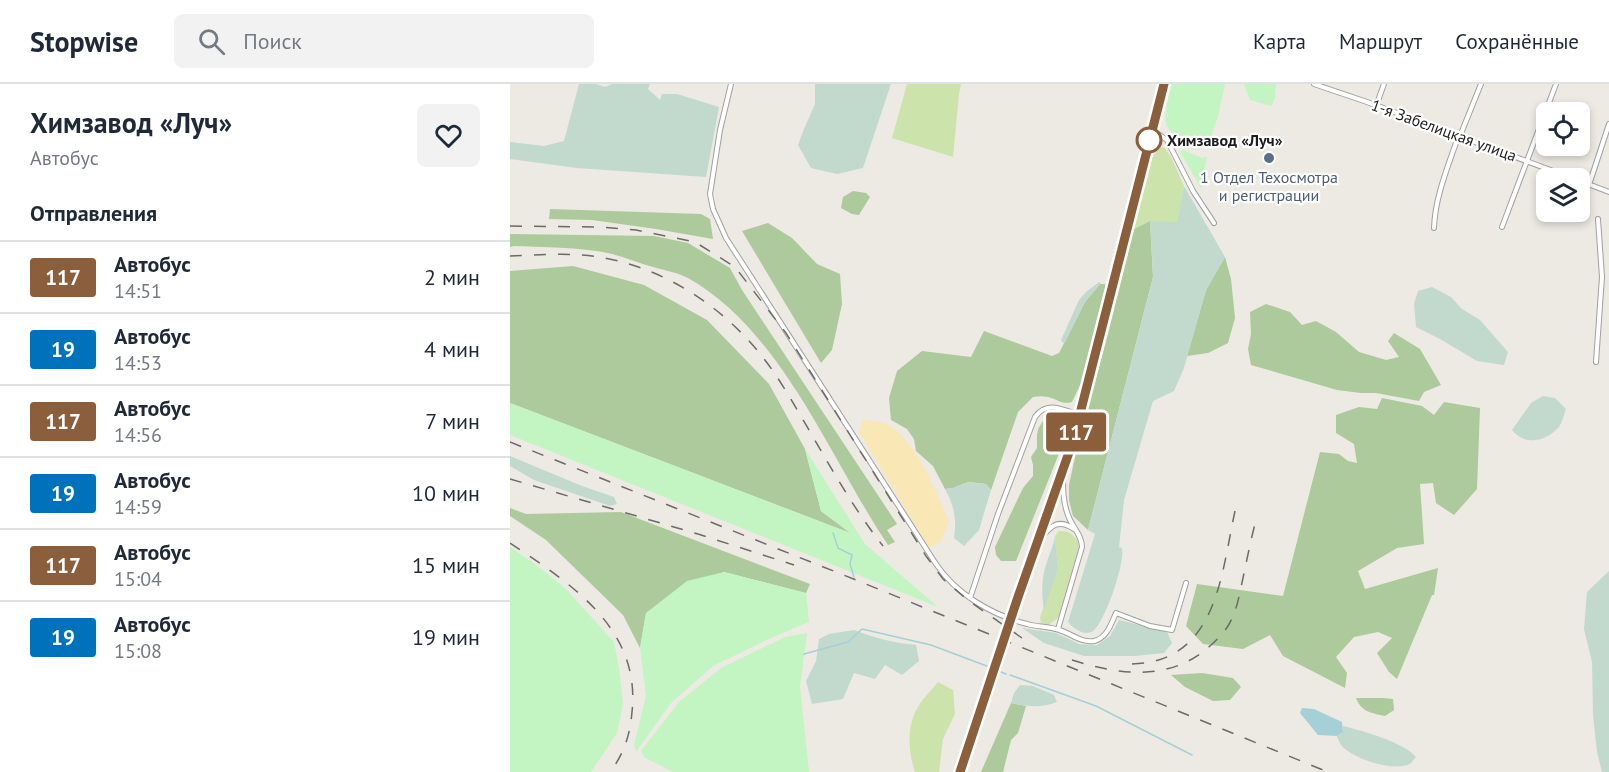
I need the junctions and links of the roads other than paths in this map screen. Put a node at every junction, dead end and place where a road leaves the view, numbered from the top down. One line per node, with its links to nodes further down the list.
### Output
1 (731, 84): 28 (street)
2 (1164, 84): 9 (highway)
3 (1314, 84): 7 (street, 1-я Забелицкая улица)
4 (1384, 84): 7 (street)
5 (1481, 84): 10 (street)
6 (1556, 84): 11 (street)
7 (1376, 106): 10 (street, 1-я Забелицкая улица)
8 (1609, 124): 13 (street)
9 (1152, 130): 17 (street); 23 (highway)
10 (1460, 136): 11 (street, 1-я Забелицкая улица); 19 (street)
11 (1526, 161): 12 (street, 1-я Забелицкая улица); 18 (street)
12 (1545, 168)
13 (1590, 182)
14 (1590, 185): 15 (street)
15 (1609, 192)
16 (1598, 219): 20 (street)
17 (1214, 223)
18 (1502, 227)
19 (1434, 228)
20 (1602, 277): 21 (street); 22 (street)
21 (1609, 277)
22 (1596, 362)
23 (1081, 415): 24 (highway); 28 (street)
24 (1063, 470): 25 (street); 26 (highway)
25 (1075, 529): 26 (street); 29 (street)
26 (1038, 541): 30 (highway, bridge)
27 (1186, 582): 29 (street)
28 (970, 598): 29 (street)
29 (1058, 629)
30 (960, 772)

